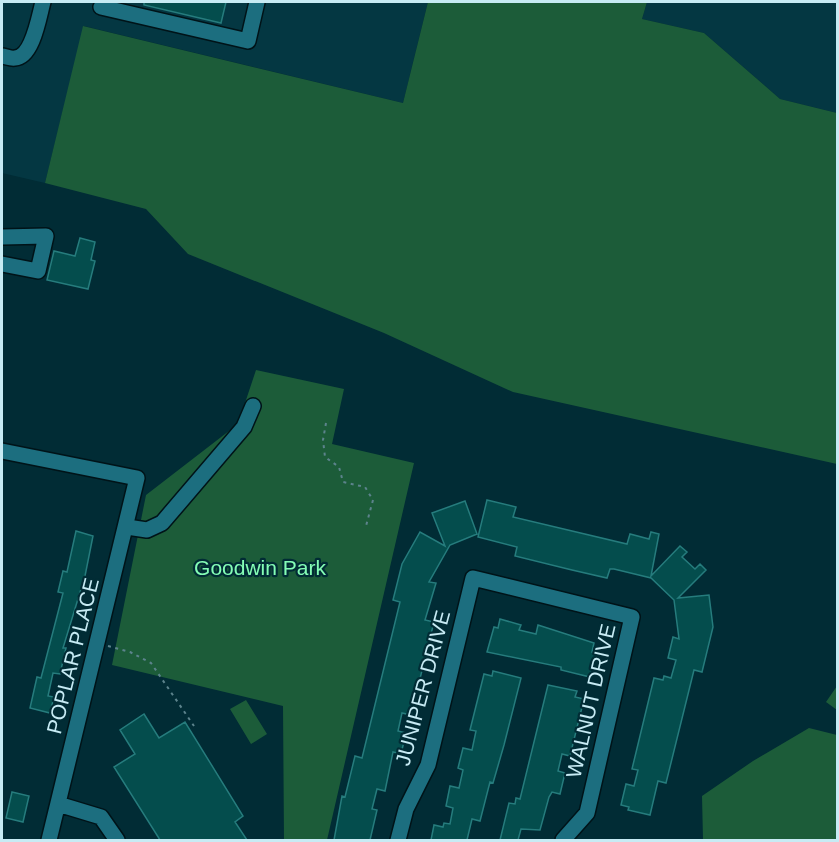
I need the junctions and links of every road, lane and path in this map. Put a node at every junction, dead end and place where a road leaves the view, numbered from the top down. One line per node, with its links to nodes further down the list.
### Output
1 (43, 2): 4 (street)
2 (257, 2): 3 (street)
3 (100, 7)
4 (2, 56)
5 (2, 237): 6 (street)
6 (2, 264)
7 (253, 406): 11 (street)
8 (326, 423): 10 (path)
9 (2, 451): 11 (street, POPLAR PLACE)
10 (366, 526)
11 (127, 527): 13 (street, POPLAR PLACE)
12 (473, 578): 18 (street, JUNIPER DRIVE); 19 (street, WALNUT DRIVE)
13 (96, 643): 14 (path); 15 (street, POPLAR PLACE)
14 (194, 726)
15 (58, 804): 16 (street, POPLAR PLACE); 17 (street)
16 (49, 840)
17 (117, 840)
18 (398, 840)
19 (563, 840)

